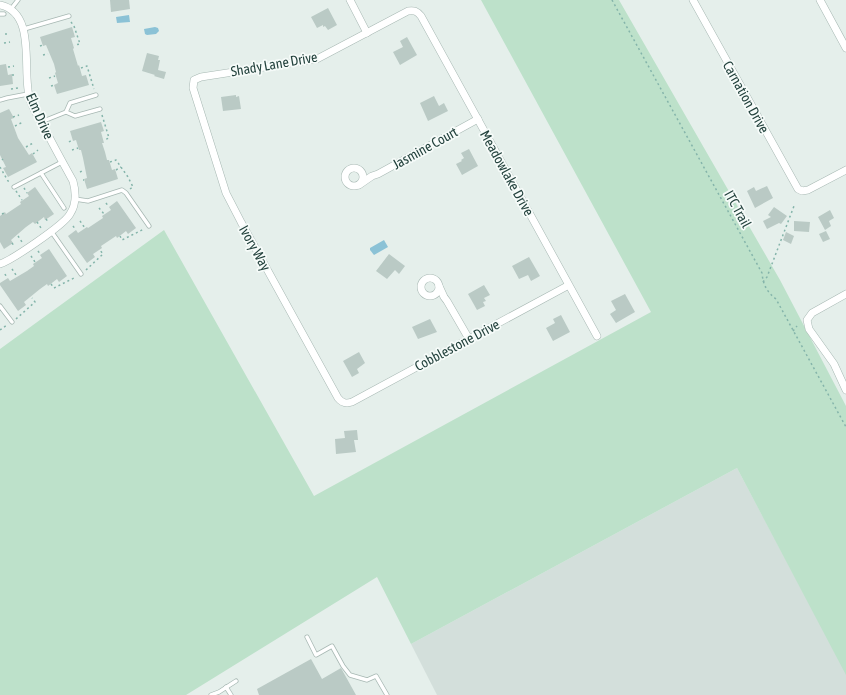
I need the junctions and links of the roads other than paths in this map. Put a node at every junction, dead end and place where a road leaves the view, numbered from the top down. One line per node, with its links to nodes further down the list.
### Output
1 (18, 0): 6 (lane)
2 (350, 0): 10 (street)
3 (693, 0): 21 (street, Carnation Drive)
4 (820, 0): 11 (street)
5 (0, 4): 6 (street)
6 (11, 9): 9 (street, Elm Drive)
7 (416, 11): 10 (street, Shady Lane Drive); 18 (street, Meadowlake Drive)
8 (69, 16): 9 (lane)
9 (24, 30): 14 (street, Elm Drive)
10 (367, 33): 12 (street, Shady Lane Drive)
11 (846, 48)
12 (194, 80): 43 (street, Ivory Way)
13 (95, 93): 17 (lane)
14 (28, 94): 15 (lane); 19 (street, Elm Drive)
15 (0, 100)
16 (101, 110): 17 (lane)
17 (66, 112): 19 (lane)
18 (478, 119): 24 (street, Jasmine Court); 33 (street, Meadowlake Drive)
19 (41, 122): 20 (street, Elm Drive)
20 (62, 162): 23 (lane); 27 (street, Elm Drive)
21 (846, 170)
22 (361, 171): 24 (street); 25 (street); 25 (street)
23 (41, 173): 26 (lane); 28 (lane)
24 (372, 176): 25 (street, Jasmine Court)
25 (359, 185)
26 (15, 189)
27 (75, 199): 29 (lane); 30 (street)
28 (64, 208)
29 (148, 227)
30 (51, 232): 31 (street); 32 (lane)
31 (0, 264)
32 (81, 274)
33 (569, 285): 40 (street, Meadowlake Drive); 41 (street, Cobblestone Drive)
34 (439, 286): 36 (street); 36 (street); 37 (street)
35 (846, 294): 42 (street)
36 (432, 296): 37 (street)
37 (444, 297): 41 (street)
38 (0, 306): 39 (lane)
39 (12, 322)
40 (598, 336)
41 (468, 339): 43 (street, Cobblestone Drive)
42 (846, 390)
43 (345, 403)
44 (307, 637): 49 (lane)
45 (236, 681): 46 (lane)
46 (226, 687): 47 (lane); 48 (lane)
47 (211, 695)
48 (231, 695)
49 (387, 695)

